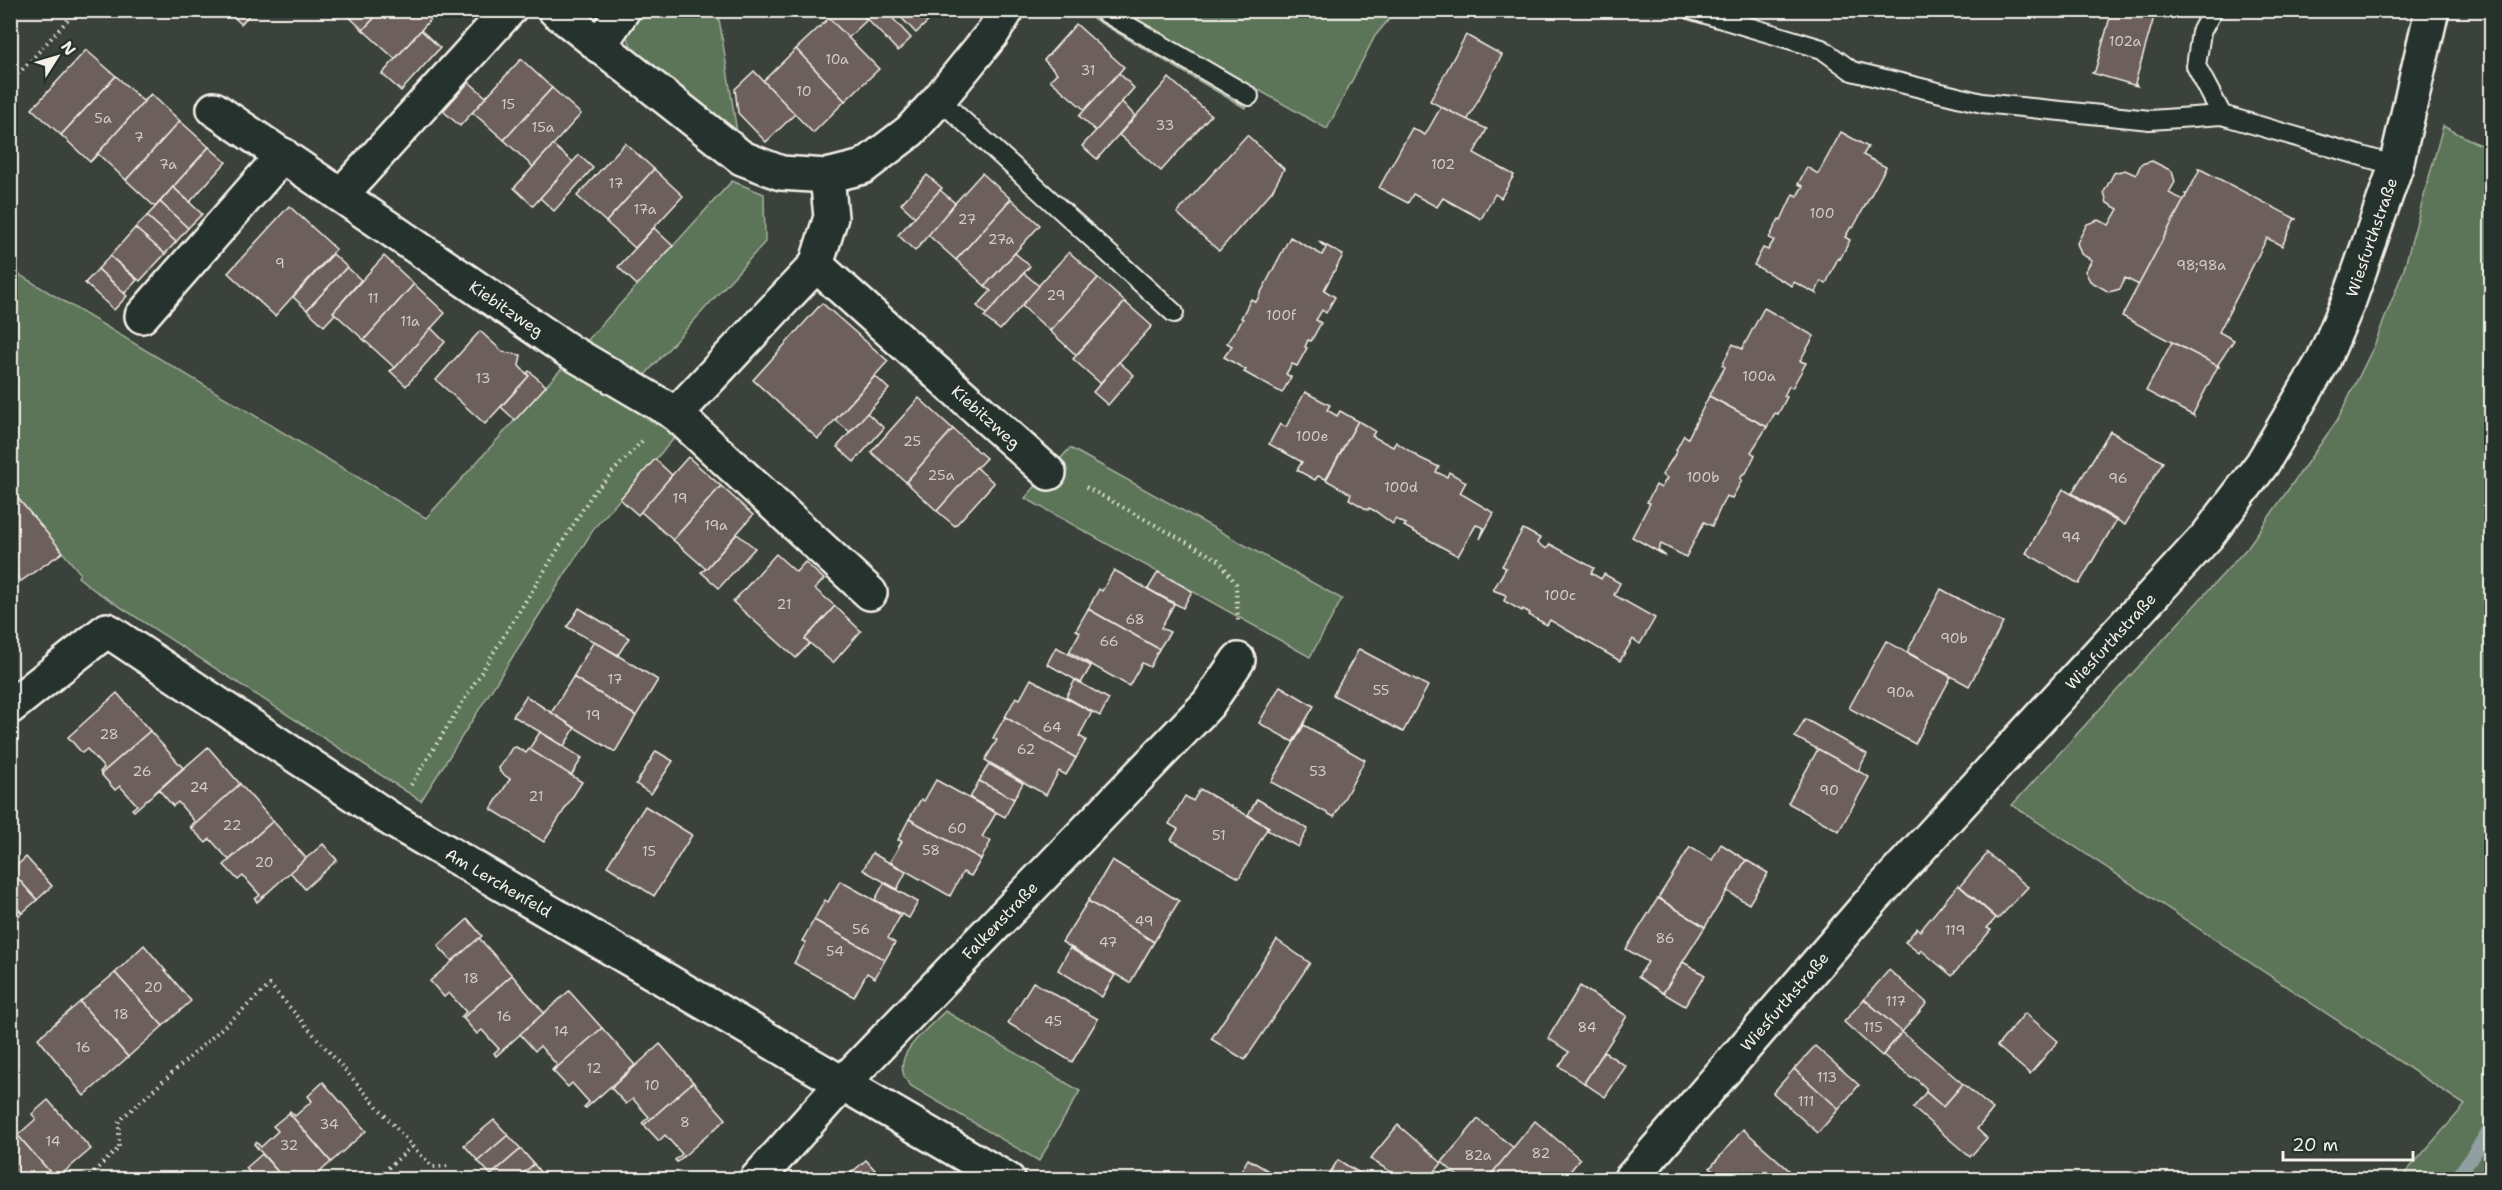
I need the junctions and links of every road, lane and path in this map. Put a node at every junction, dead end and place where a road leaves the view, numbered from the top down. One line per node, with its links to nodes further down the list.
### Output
1 (77, 10): 11 (path)
2 (509, 10): 19 (street)
3 (555, 10): 10 (street)
4 (623, 10): 10 (street)
5 (1007, 10): 13 (street)
6 (1101, 10): 12 (lane)
7 (1692, 10): 15 (lane)
8 (2213, 10): 15 (lane)
9 (2432, 10): 17 (street, Wiesfurthstraße)
10 (599, 46): 18 (street)
11 (10, 83)
12 (1249, 96)
13 (939, 99): 18 (street); 21 (lane)
14 (214, 109): 16 (street, Kiebitzweg)
15 (2222, 115): 17 (lane)
16 (283, 155): 19 (street, Kiebitzweg); 22 (street)
17 (2396, 166): 36 (street, Wiesfurthstraße)
18 (827, 176): 20 (street)
19 (341, 195): 23 (street, Kiebitzweg)
20 (816, 265): 23 (street); 24 (street, Kiebitzweg)
21 (1174, 313)
22 (142, 316)
23 (676, 414): 25 (street, Kiebitzweg); 28 (path)
24 (1049, 473): 26 (path)
25 (870, 593)
26 (1238, 660): 29 (street, Falkenstraße)
27 (10, 707): 28 (street, Am Lerchenfeld)
28 (392, 820): 29 (street, Am Lerchenfeld)
29 (843, 1083): 34 (street, Falkenstraße); 35 (street, Am Lerchenfeld)
30 (412, 1146): 31 (path); 32 (path); 33 (path)
31 (451, 1166)
32 (85, 1179)
33 (375, 1179)
34 (756, 1179)
35 (1008, 1179)
36 (1630, 1179)

